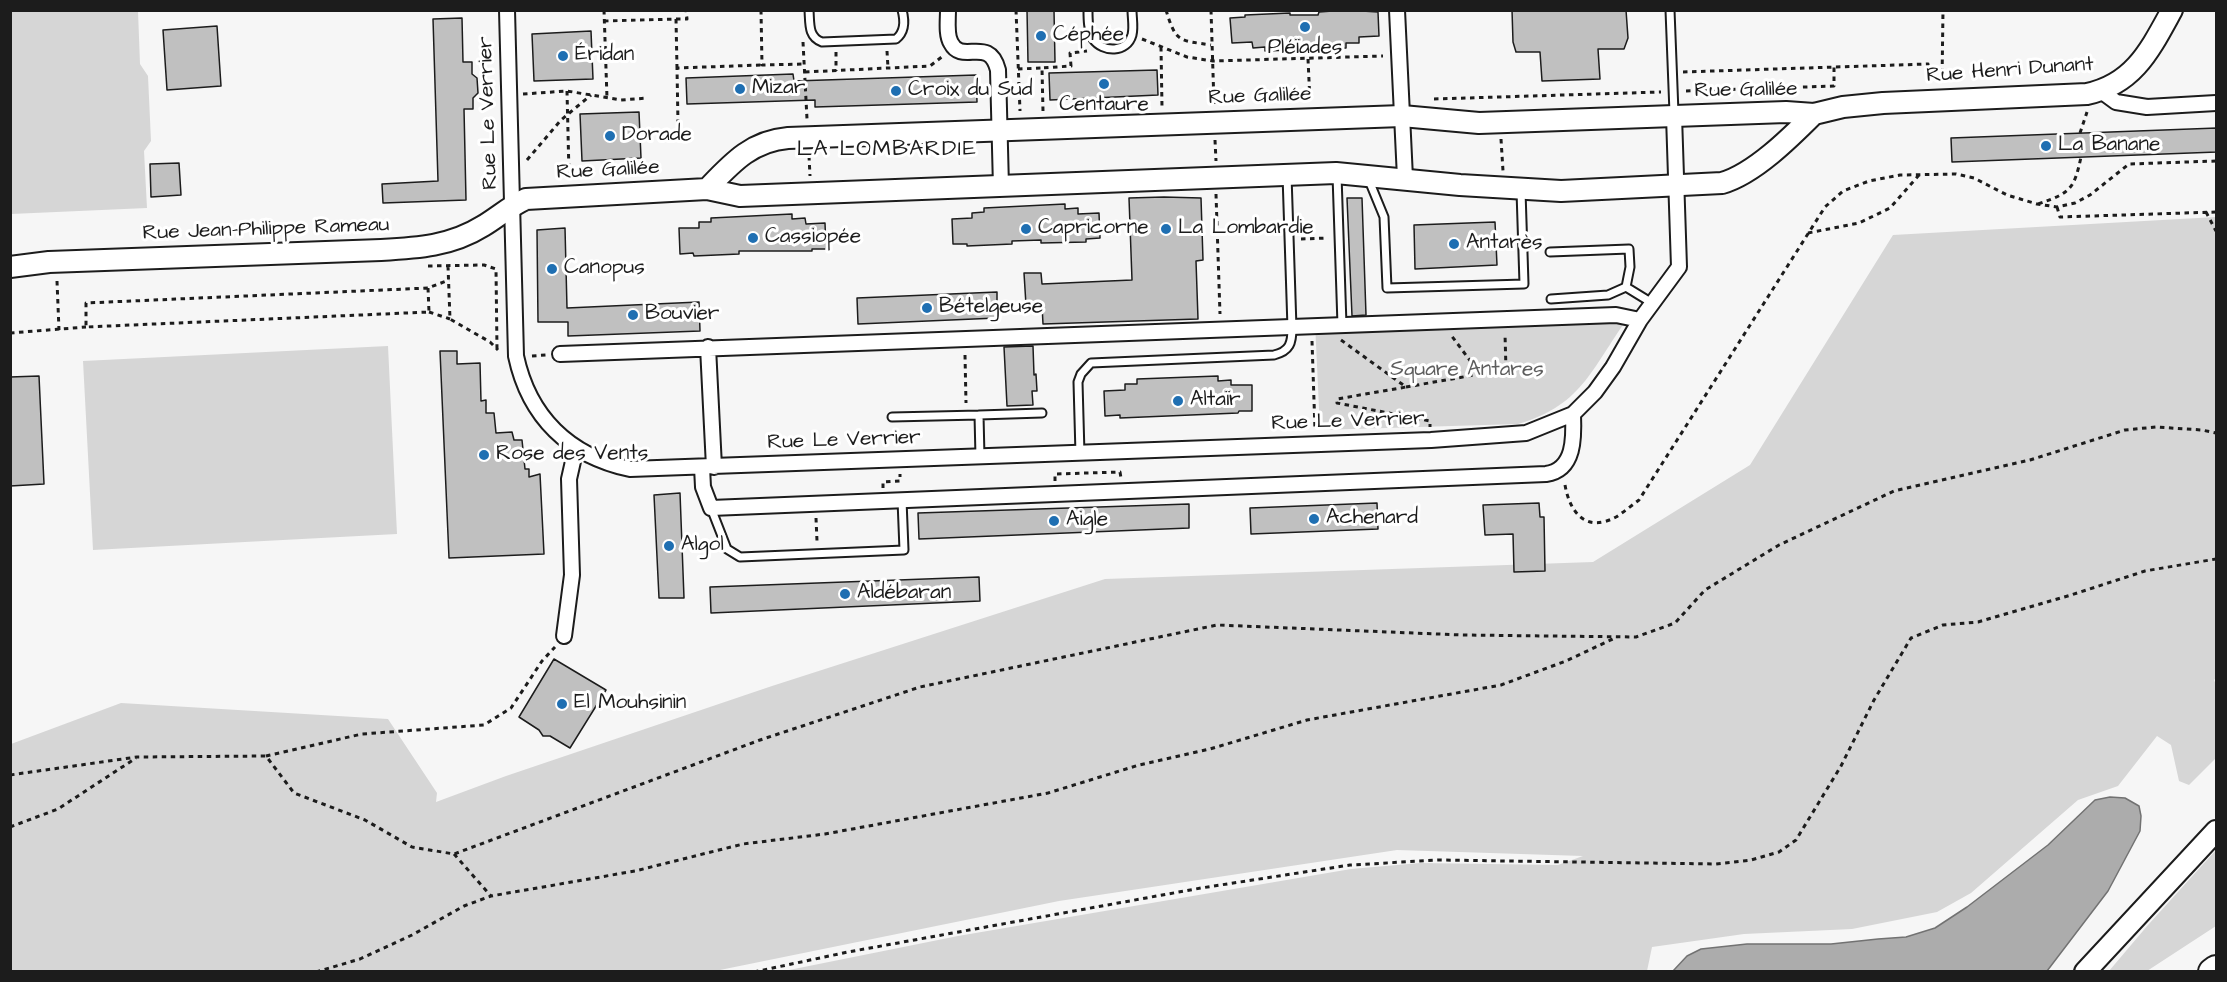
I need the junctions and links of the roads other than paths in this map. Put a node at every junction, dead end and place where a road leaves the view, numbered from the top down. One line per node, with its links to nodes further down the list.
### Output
1 (507, 10): 24 (street, Rue Le Verrier)
2 (809, 10): 3 (lane)
3 (902, 10)
4 (948, 10): 15 (street)
5 (1088, 10): 6 (lane)
6 (1132, 10)
7 (1397, 10): 12 (street)
8 (1670, 10): 14 (lane)
9 (2172, 10): 10 (street, Rue Henri Dunant)
10 (2101, 91): 11 (street); 13 (street, Rue Henri Dunant)
11 (2217, 103)
12 (1402, 108): 14 (street, Rue Galilée); 15 (street, Rue Galilée); 19 (street)
13 (1814, 114): 14 (street, Rue Galilée); 21 (street, Rue Galilée)
14 (1674, 116): 21 (street)
15 (1000, 130): 20 (street); 23 (street, Rue Galilée)
16 (1336, 173): 17 (street, Rue Galilée); 18 (street, Rue Galilée); 31 (lane)
17 (1287, 175): 20 (street, Rue Galilée); 32 (lane)
18 (1367, 175): 19 (street, Rue Galilée); 22 (lane)
19 (1405, 178): 22 (street, Rue Galilée)
20 (1001, 186): 23 (street, Rue Galilée)
21 (1676, 186): 22 (street, Rue Galilée); 29 (street)
22 (1512, 188)
23 (707, 189): 24 (street, Rue Galilée)
24 (512, 205): 26 (street, Rue Jean-Philippe Rameau); 39 (street, Rue Le Verrier)
25 (1550, 252): 27 (lane)
26 (10, 267)
27 (1626, 287): 28 (lane); 29 (lane)
28 (1551, 299)
29 (1652, 303): 30 (street)
30 (1640, 320): 31 (street); 36 (street)
31 (1342, 325): 32 (street)
32 (1292, 328): 33 (street); 40 (lane)
33 (708, 347): 34 (street); 42 (street)
34 (560, 354)
35 (1042, 413): 37 (lane)
36 (1573, 414): 40 (street, Rue Le Verrier); 43 (street)
37 (979, 415): 38 (lane); 41 (lane)
38 (892, 417)
39 (576, 448): 42 (street, Rue Le Verrier); 45 (street)
40 (1080, 454): 41 (street, Rue Le Verrier)
41 (980, 457): 42 (street, Rue Le Verrier)
42 (708, 467): 44 (street)
43 (902, 500): 44 (street); 44 (lane)
44 (711, 508)
45 (564, 636)
46 (2217, 831): 48 (street)
47 (2217, 969): 49 (highway)
48 (2085, 972)
49 (2212, 972)

